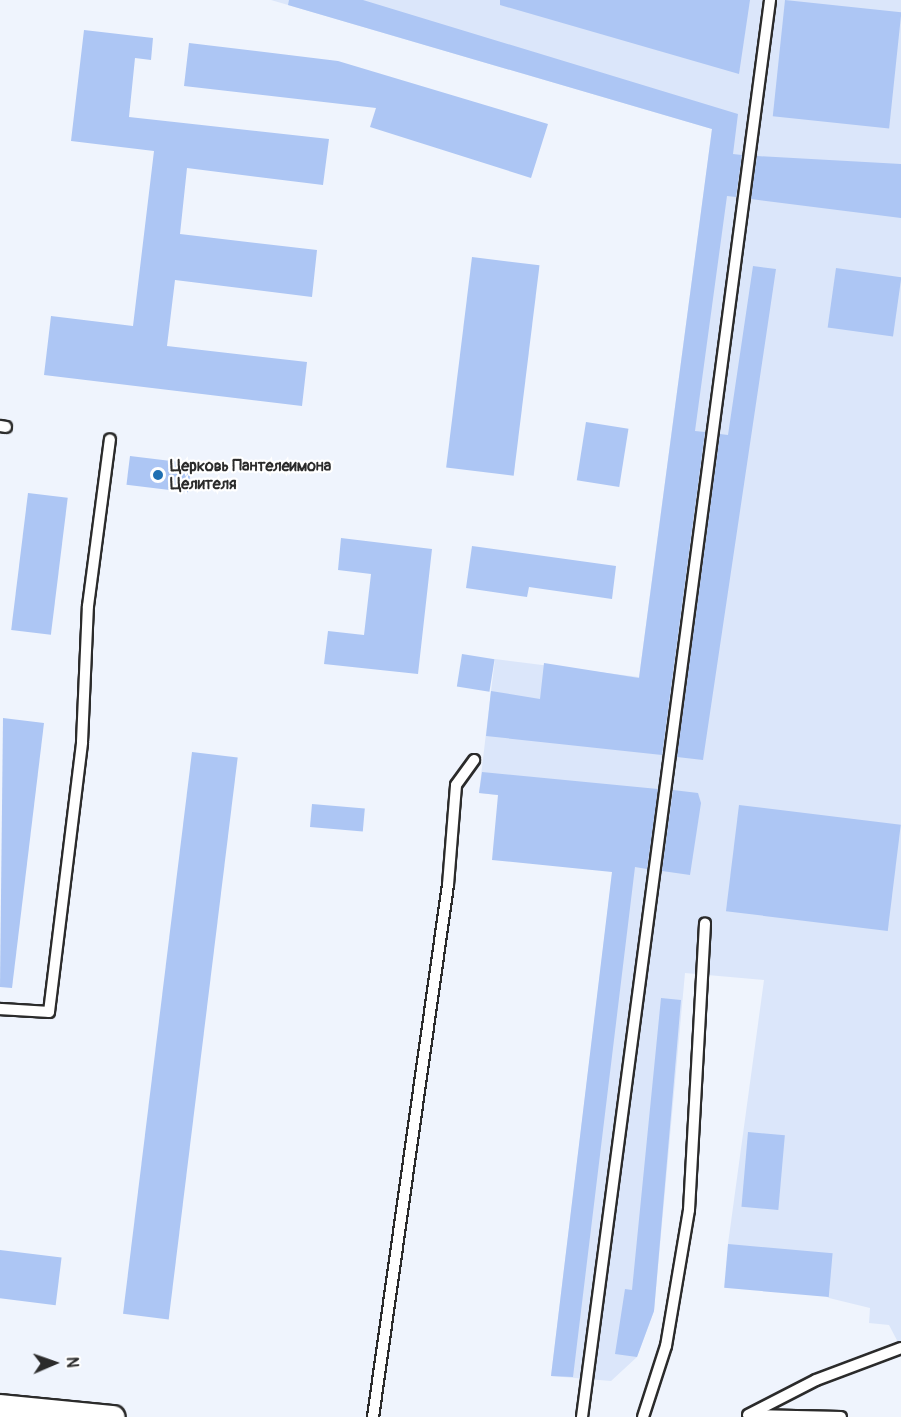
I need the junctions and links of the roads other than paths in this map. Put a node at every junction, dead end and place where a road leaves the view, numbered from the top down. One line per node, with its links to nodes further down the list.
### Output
1 (770, 0): 11 (lane)
2 (110, 439): 5 (lane)
3 (474, 760): 10 (lane)
4 (705, 923): 12 (lane)
5 (0, 1009)
6 (901, 1348): 8 (lane)
7 (0, 1406): 9 (street)
8 (746, 1416): 13 (lane)
9 (113, 1417)
10 (373, 1417)
11 (582, 1417)
12 (643, 1417)
13 (841, 1417)

